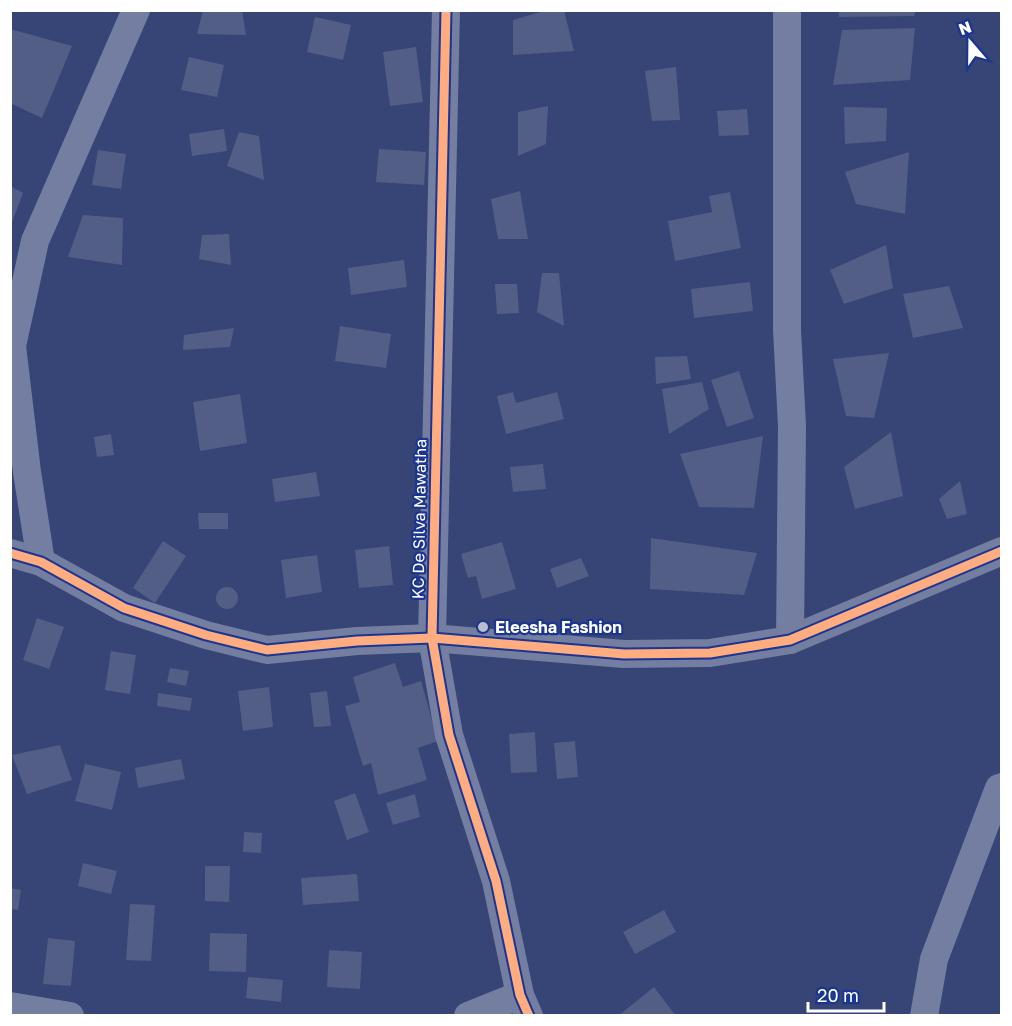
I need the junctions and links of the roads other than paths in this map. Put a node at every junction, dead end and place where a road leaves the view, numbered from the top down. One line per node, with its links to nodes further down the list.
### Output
1 (135, 10): 6 (street)
2 (446, 10): 7 (street, KC De Silva Mawatha)
3 (787, 10): 8 (street)
4 (1002, 551): 8 (street)
5 (10, 553): 6 (street)
6 (42, 562): 7 (street)
7 (432, 638): 8 (street); 10 (street, KC De Silva Mawatha)
8 (790, 640)
9 (1002, 787): 14 (street)
10 (524, 1005): 13 (street)
11 (10, 1006): 12 (street)
12 (70, 1016)
13 (468, 1016)
14 (924, 1016)

